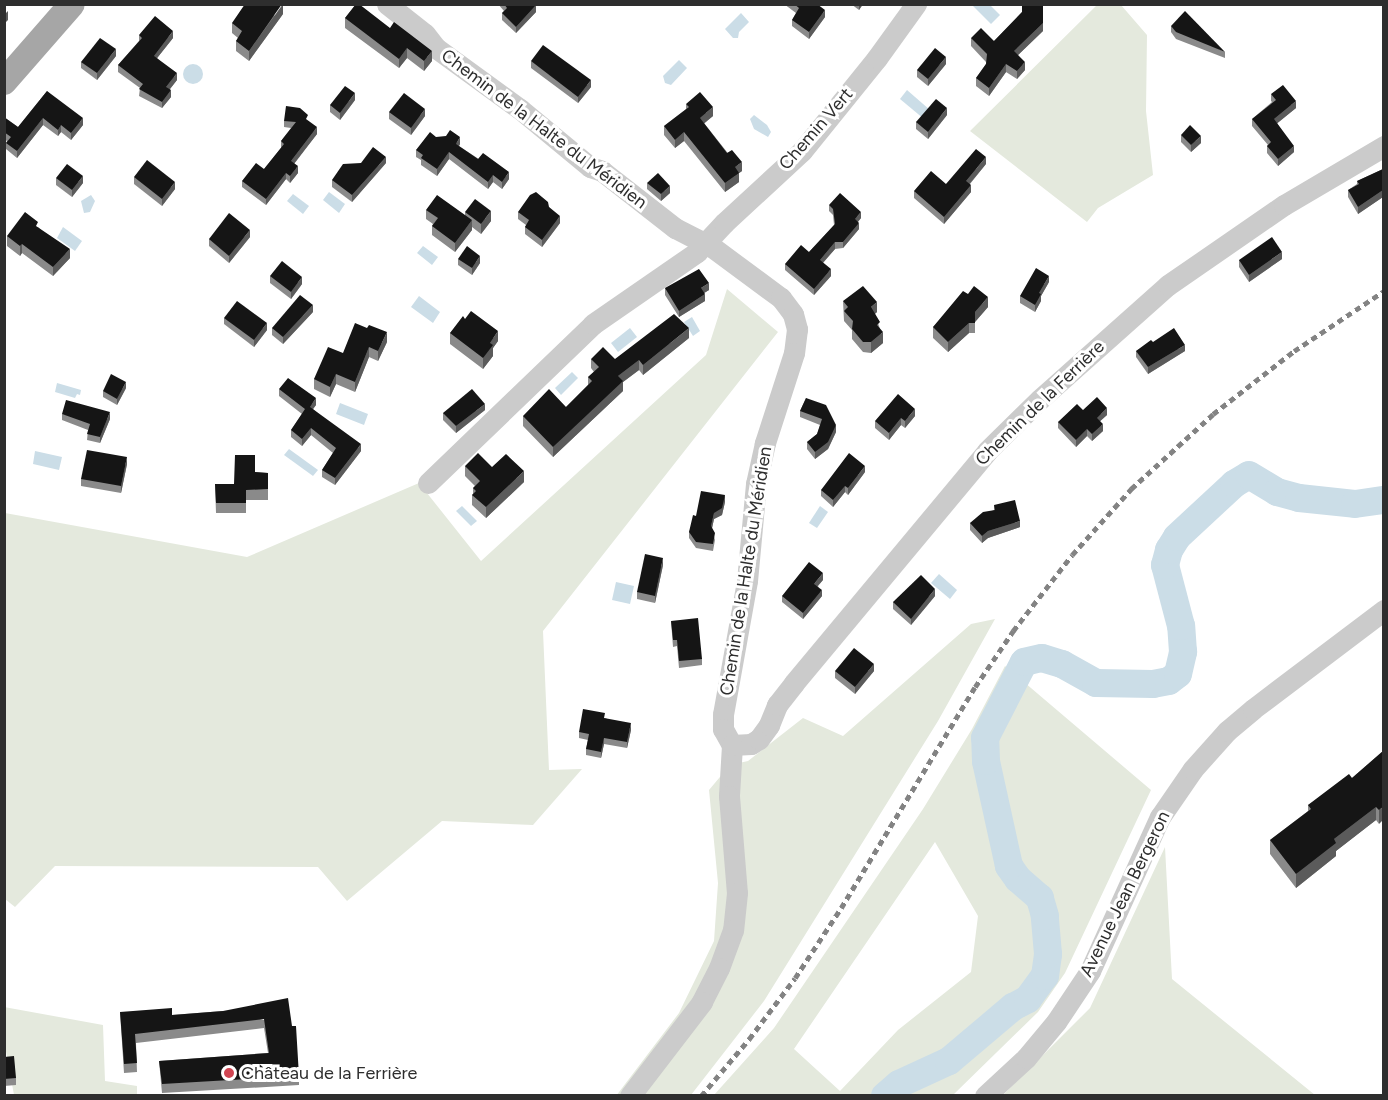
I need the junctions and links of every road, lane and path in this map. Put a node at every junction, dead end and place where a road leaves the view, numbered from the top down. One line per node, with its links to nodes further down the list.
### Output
1 (72, 4): 4 (main road)
2 (387, 4): 6 (street, Chemin de la Halte du Méridien)
3 (916, 4): 6 (street, Chemin Vert)
4 (4, 82)
5 (1383, 146): 9 (street, Chemin de la Ferrière)
6 (704, 242): 7 (street, Chemin Vert); 9 (street, Chemin de la Halte du Méridien)
7 (428, 483)
8 (1383, 610): 11 (street, Avenue Jean Bergeron)
9 (732, 745): 10 (street, Chemin de la Halte du Méridien)
10 (630, 1095)
11 (985, 1095)

